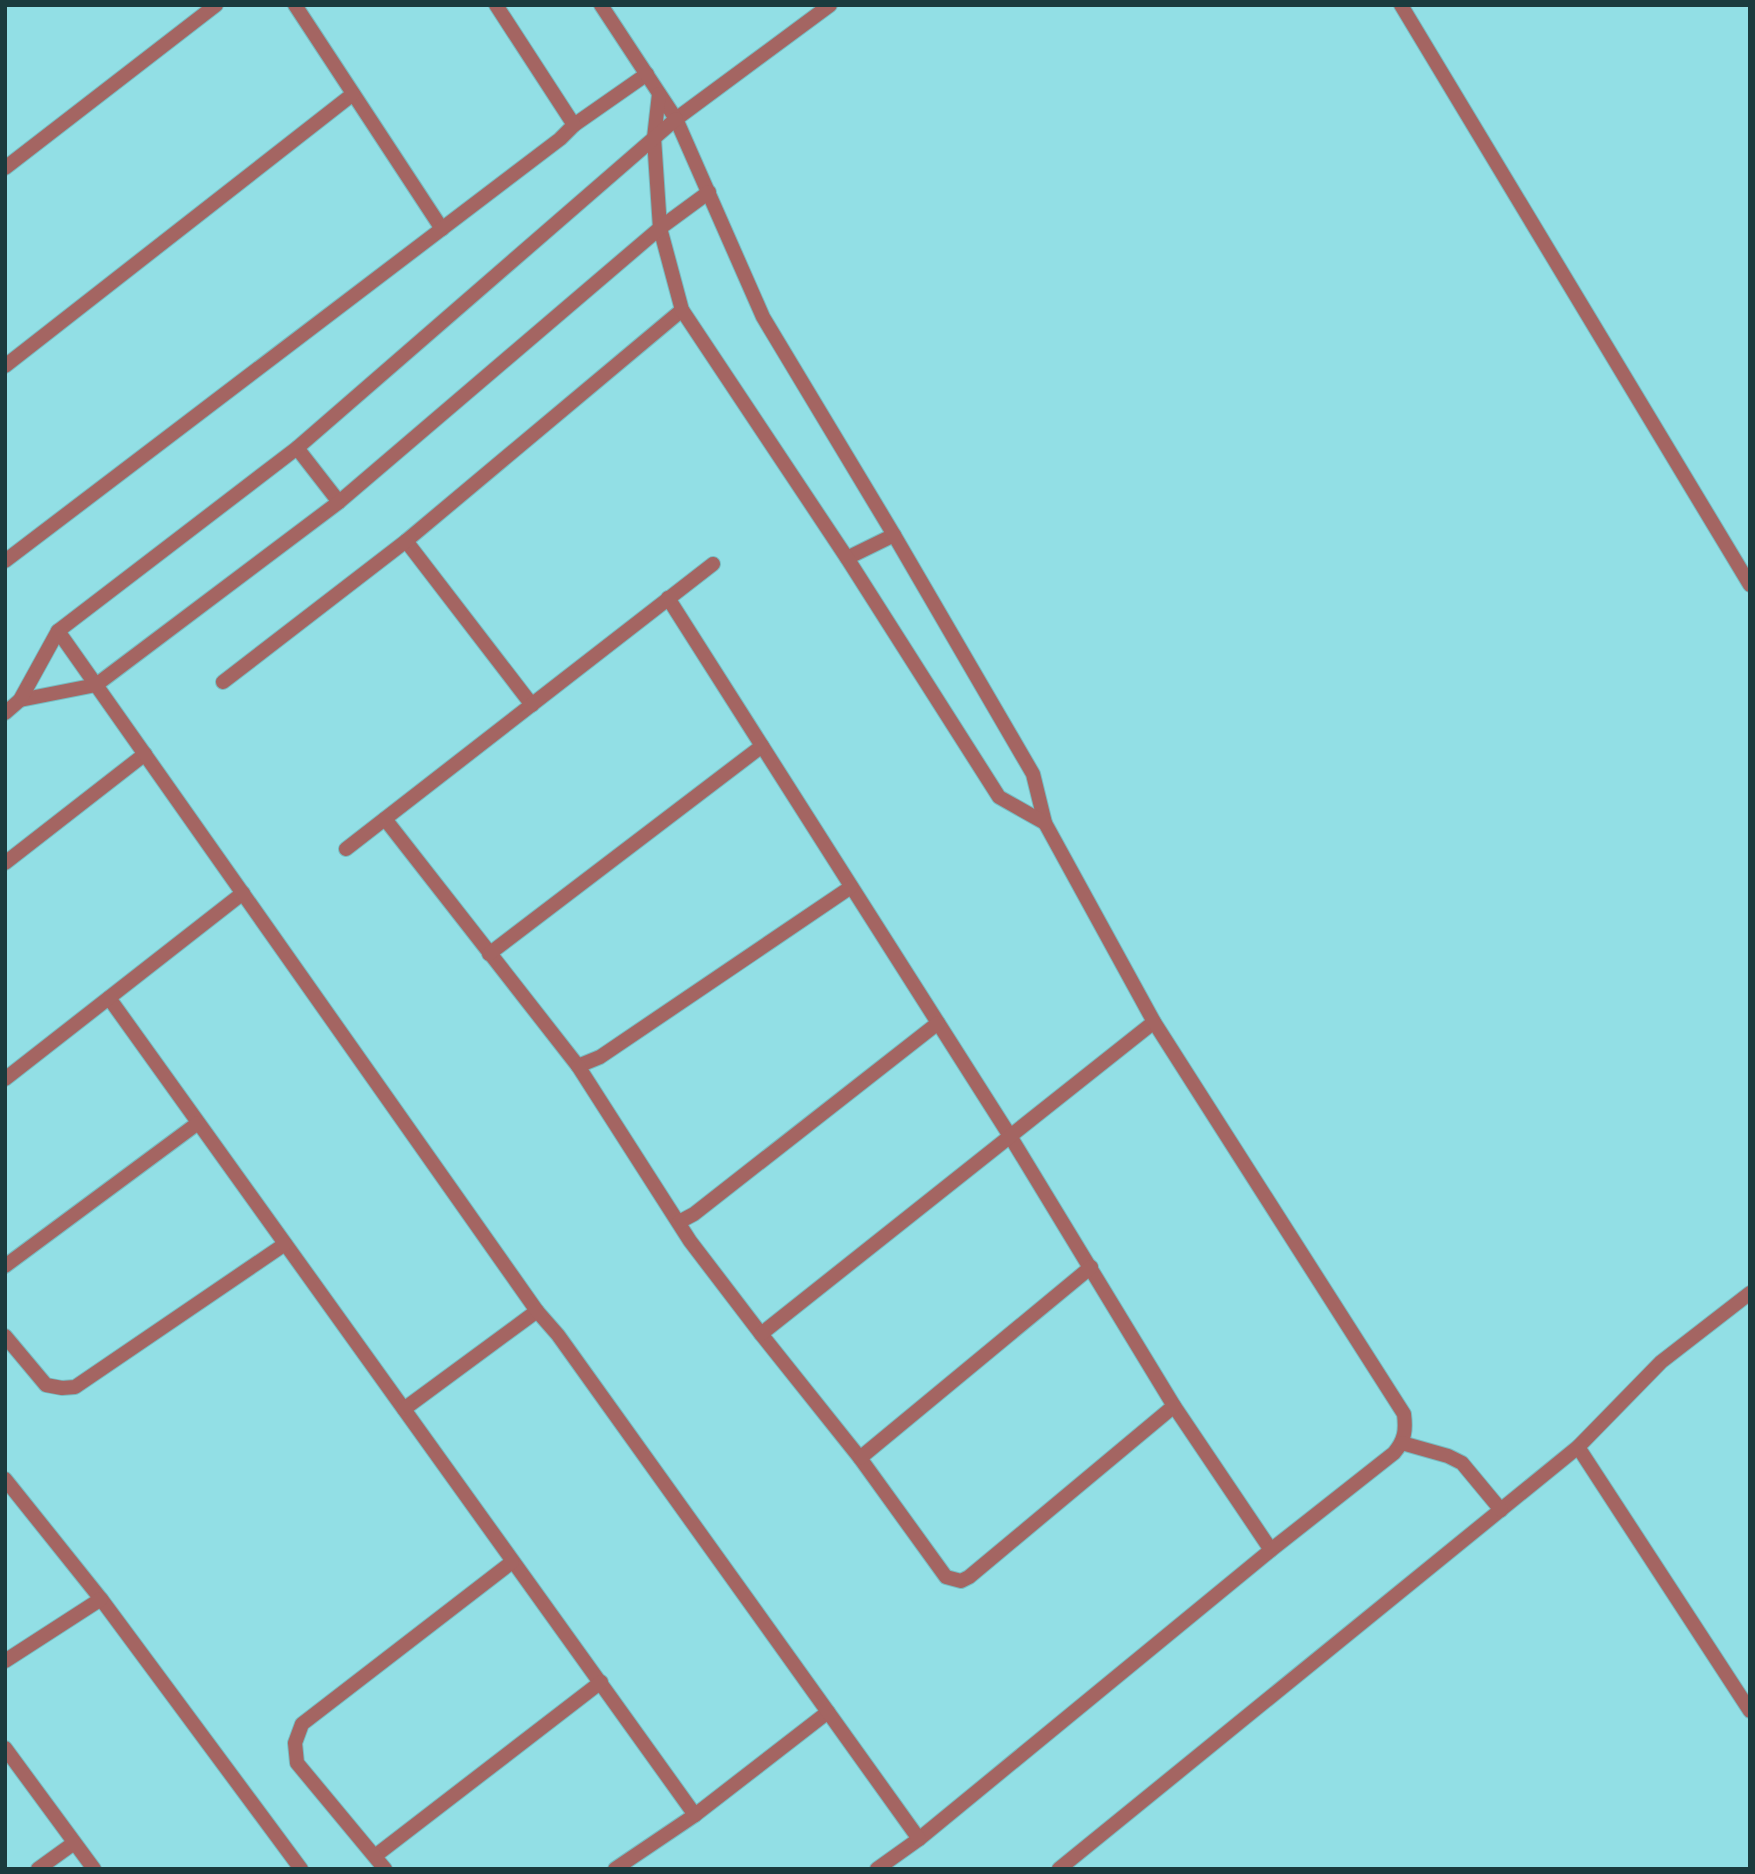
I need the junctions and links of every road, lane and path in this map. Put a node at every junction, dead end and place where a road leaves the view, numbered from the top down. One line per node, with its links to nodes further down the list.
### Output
1 (216, 5): 13 (street)
2 (295, 5): 8 (street)
3 (496, 5): 11 (street)
4 (601, 5): 7 (street)
5 (830, 5): 10 (street)
6 (1401, 5): 26 (street)
7 (647, 74): 9 (street); 11 (street)
8 (353, 94): 16 (street); 18 (street)
9 (659, 94): 10 (street); 12 (street)
10 (676, 119): 12 (street); 14 (street)
11 (574, 125): 16 (street)
12 (654, 138): 15 (street); 19 (street)
13 (5, 168)
14 (709, 192): 15 (street); 21 (street)
15 (660, 228): 17 (street); 20 (street)
16 (442, 229): 24 (street)
17 (682, 310): 22 (street); 23 (street)
18 (5, 366)
19 (298, 448): 20 (street); 28 (street)
20 (340, 502): 30 (street)
21 (894, 535): 23 (street); 37 (street)
22 (406, 541): 29 (street); 32 (street)
23 (847, 558): 37 (street)
24 (5, 561)
25 (713, 564): 27 (street)
26 (1750, 585)
27 (668, 598): 32 (street); 34 (street)
28 (58, 631): 30 (street); 31 (street)
29 (223, 682)
30 (96, 685): 31 (street); 35 (street)
31 (20, 700): 33 (street)
32 (532, 705): 36 (street)
33 (5, 713)
34 (762, 746): 40 (street); 42 (street)
35 (145, 754): 39 (street); 41 (street)
36 (385, 819): 38 (street); 42 (street)
37 (1045, 823): 44 (street)
38 (346, 849)
39 (5, 863)
40 (852, 887): 45 (street); 46 (street)
41 (243, 893): 43 (street); 55 (street)
42 (489, 954): 46 (street)
43 (109, 998): 47 (street); 48 (street)
44 (1154, 1022): 49 (street); 60 (street)
45 (938, 1023): 49 (street); 50 (street)
46 (578, 1066): 50 (street)
47 (5, 1079)
48 (198, 1123): 51 (street); 52 (street)
49 (1010, 1136): 53 (street); 56 (street)
50 (679, 1222): 56 (street)
51 (285, 1244): 57 (street); 59 (street)
52 (5, 1266)
53 (1091, 1267): 58 (street); 62 (street)
54 (1750, 1293): 61 (street)
55 (537, 1311): 59 (street); 71 (street)
56 (761, 1334): 62 (street)
57 (5, 1336)
58 (1174, 1406): 62 (street); 65 (street)
59 (404, 1409): 66 (street)
60 (1402, 1443): 64 (street); 65 (street)
61 (1578, 1447): 64 (street); 70 (street)
62 (860, 1458)
63 (5, 1479): 67 (street)
64 (1501, 1510): 83 (street)
65 (1271, 1550): 74 (street)
66 (512, 1562): 69 (street); 76 (street)
67 (101, 1599): 68 (street); 79 (street)
68 (5, 1661)
69 (601, 1682): 73 (street); 76 (street)
70 (1750, 1711)
71 (828, 1712): 73 (street); 74 (street)
72 (5, 1748): 75 (street)
73 (695, 1815): 81 (street)
74 (919, 1839): 82 (street)
75 (74, 1843): 77 (street); 78 (street)
76 (374, 1856): 80 (street)
77 (38, 1869)
78 (94, 1869)
79 (301, 1869)
80 (385, 1869)
81 (615, 1869)
82 (877, 1869)
83 (1059, 1869)

